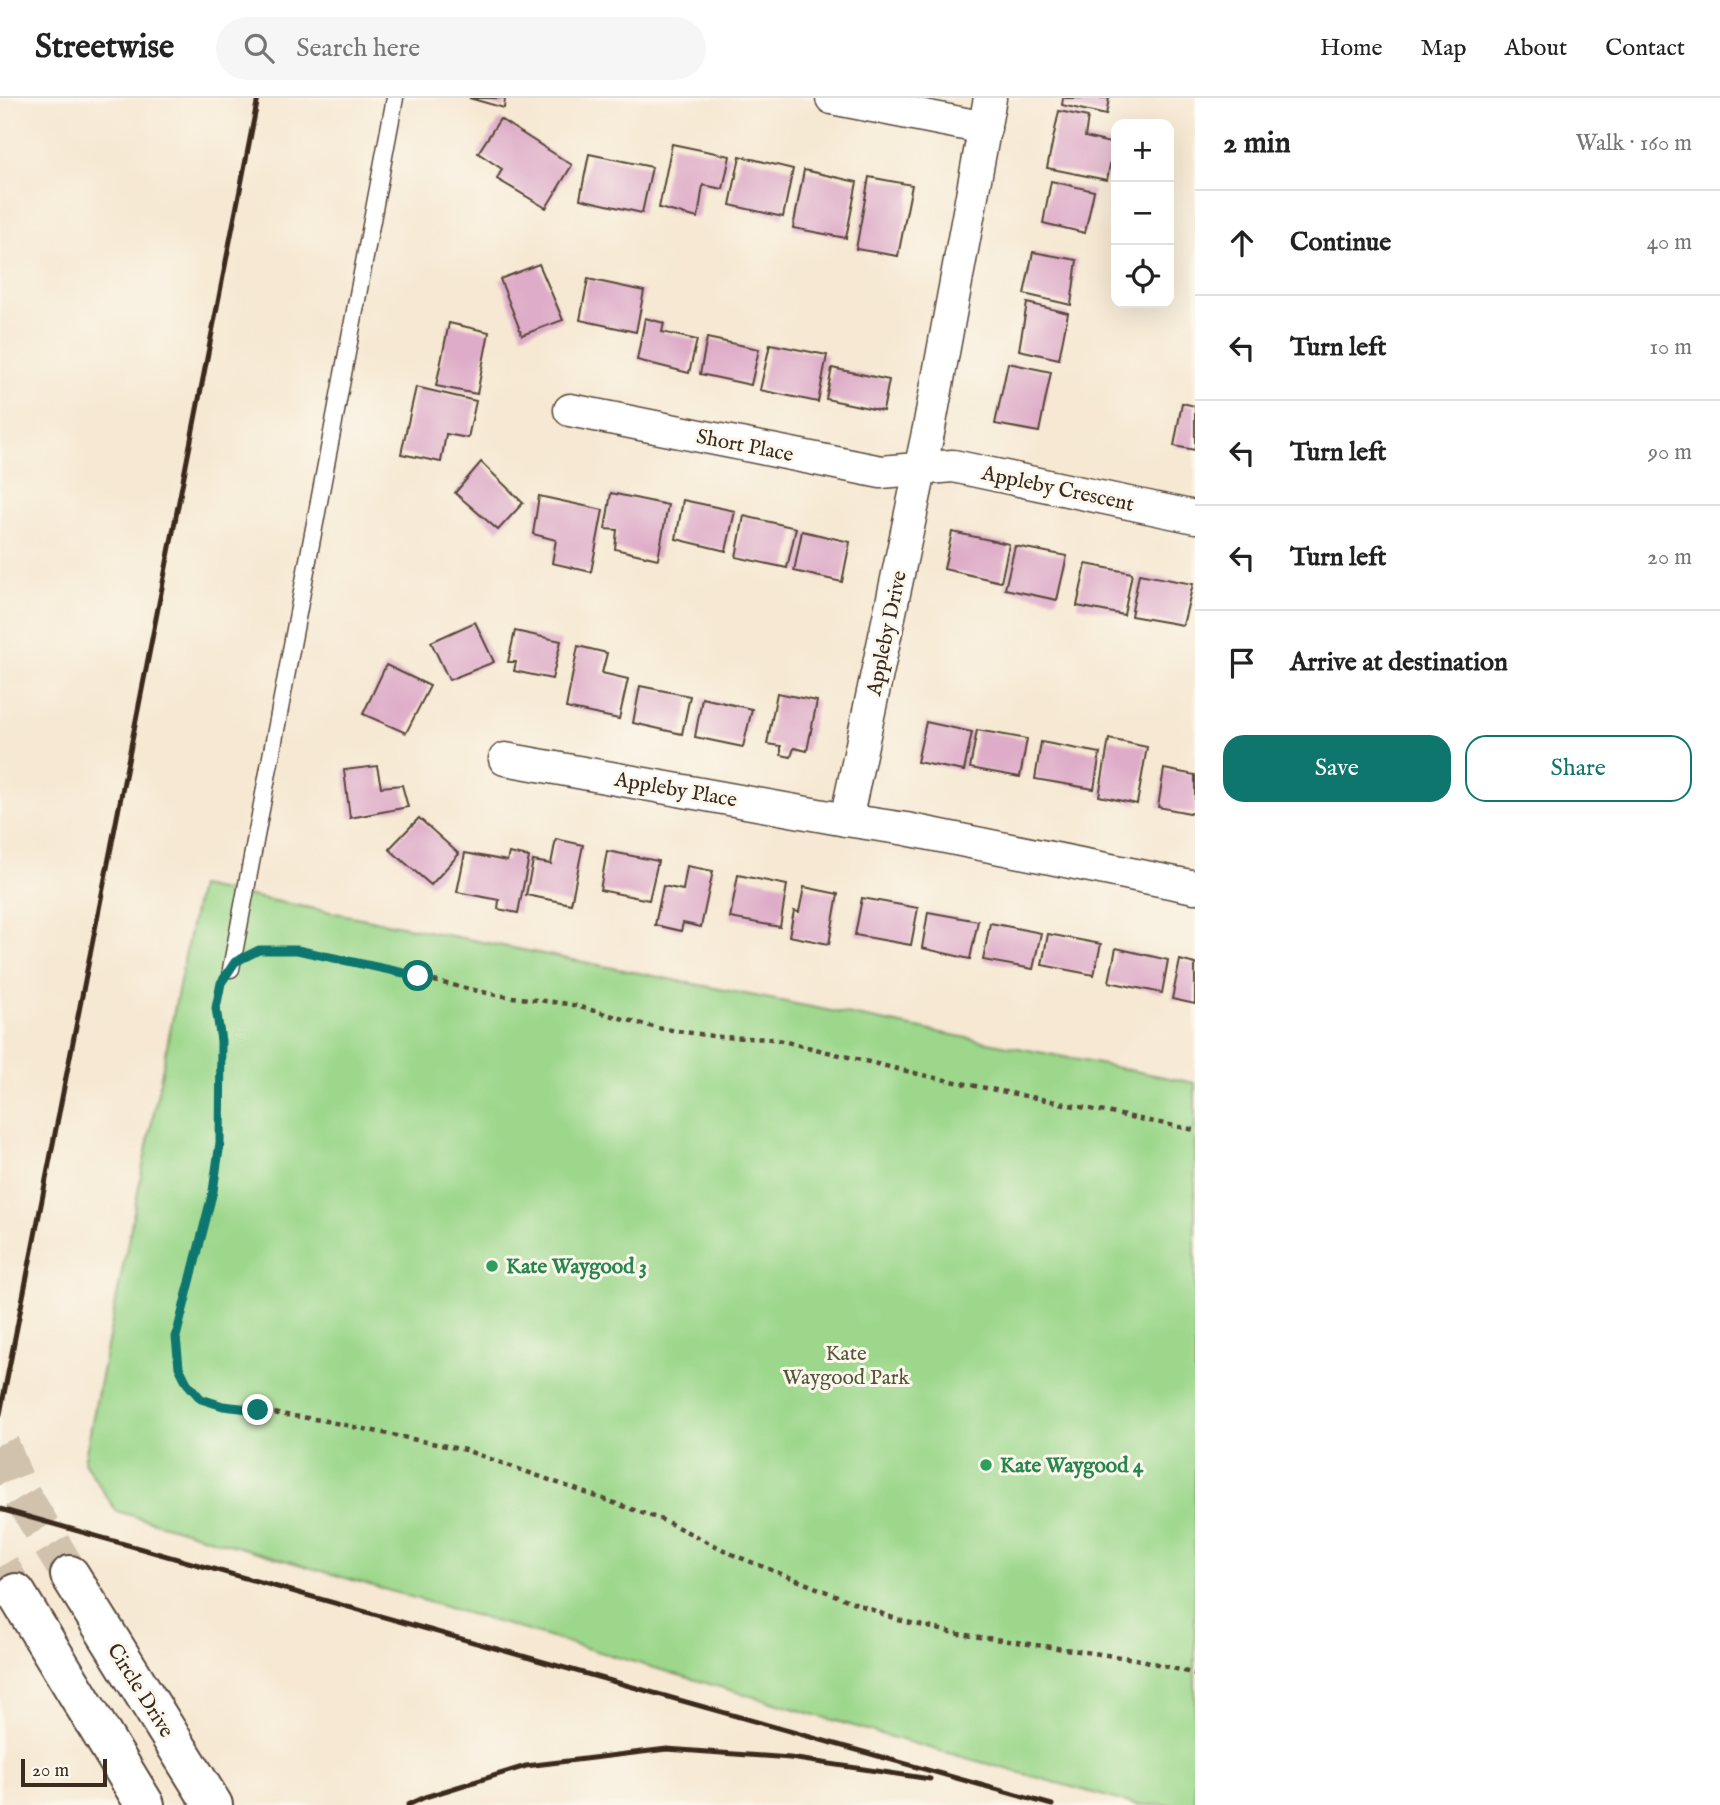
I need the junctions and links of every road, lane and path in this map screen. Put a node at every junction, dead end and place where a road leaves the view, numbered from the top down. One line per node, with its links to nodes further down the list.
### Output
1 (395, 98): 10 (lane)
2 (832, 98): 3 (street)
3 (988, 113): 5 (street, Appleby Drive)
4 (570, 411): 5 (street, Short Place)
5 (920, 468): 6 (street, Appleby Crescent); 8 (street, Appleby Drive)
6 (1195, 517)
7 (505, 759): 8 (street, Appleby Place)
8 (846, 820): 9 (street)
9 (1195, 887)
10 (231, 969): 11 (path); 14 (path)
11 (1195, 1130)
12 (69, 1575): 16 (highway, Circle Drive)
13 (16, 1593): 15 (highway)
14 (1195, 1674)
15 (145, 1805)
16 (214, 1805)

